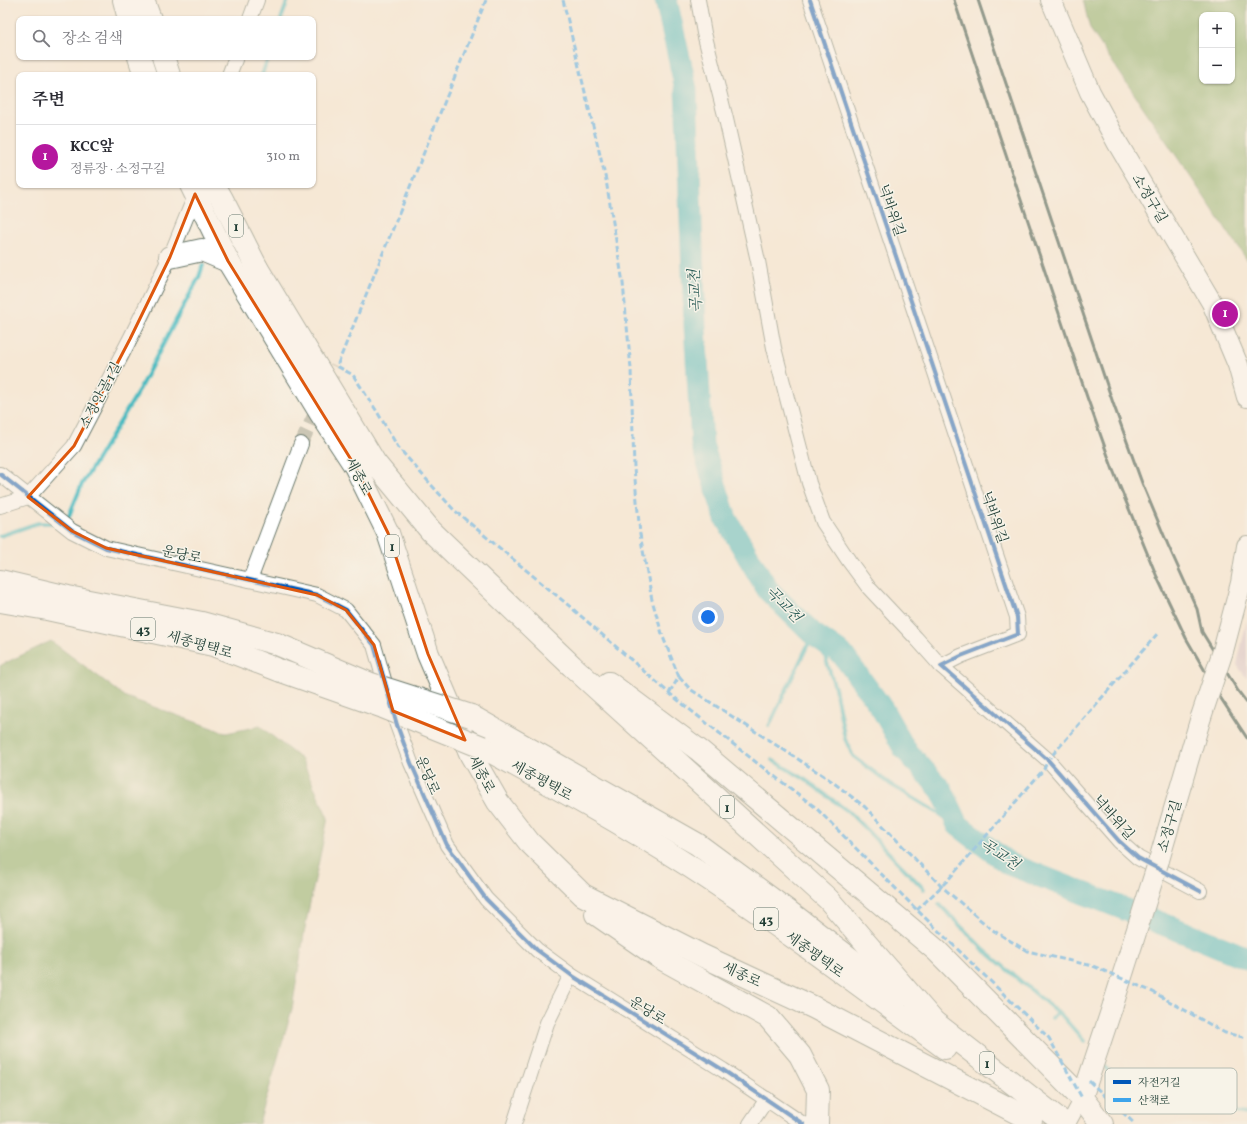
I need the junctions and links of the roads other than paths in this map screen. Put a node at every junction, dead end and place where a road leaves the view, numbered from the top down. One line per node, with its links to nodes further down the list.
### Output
1 (124, 0): 7 (main road)
2 (143, 0): 8 (main road)
3 (257, 0): 9 (street)
4 (698, 0): 29 (street, 넉바위길)
5 (810, 0): 29 (street, 넉바위길)
6 (1051, 0): 19 (street, 소정구길)
7 (128, 16)
8 (149, 16)
9 (251, 16)
10 (140, 60): 12 (main road)
11 (235, 60): 13 (street)
12 (144, 72)
13 (230, 72)
14 (200, 188): 17 (street, 소정안골1길)
15 (200, 188): 18 (main road, 세종로 / 1)
16 (202, 188): 28 (main road, 세종로 / 1)
17 (170, 257): 18 (main road); 22 (street, 소정안골1길)
18 (228, 261): 30 (main road, 세종로 / 1)
19 (1247, 397)
20 (301, 444): 25 (street)
21 (0, 474): 22 (street, 운당로)
22 (28, 497): 23 (street); 25 (street, 운당로)
23 (0, 506)
24 (1247, 546): 34 (street, 소정구길, bridge)
25 (250, 580): 32 (street, 운당로)
26 (0, 581): 33 (main road, 세종평택로 / 43, bridge)
27 (0, 601): 36 (main road, 세종평택로 / 43, bridge)
28 (508, 605): 33 (main road, 세종로 / 1); 34 (main road)
29 (941, 666): 31 (street, 넉바위길)
30 (529, 842): 36 (main road, 세종로 / 1); 40 (main road)
31 (1200, 891)
32 (571, 975): 35 (street, 운당로); 37 (street)
33 (934, 1022): 36 (main road, 세종로 / 1)
34 (1082, 1098): 41 (street, 소정구길); 42 (main road)
35 (767, 1099): 38 (street); 39 (street, 운당로)
36 (1036, 1116): 41 (main road, 1)
37 (514, 1124)
38 (750, 1124)
39 (803, 1124)
40 (817, 1124)
41 (1067, 1124)
42 (1102, 1124)

